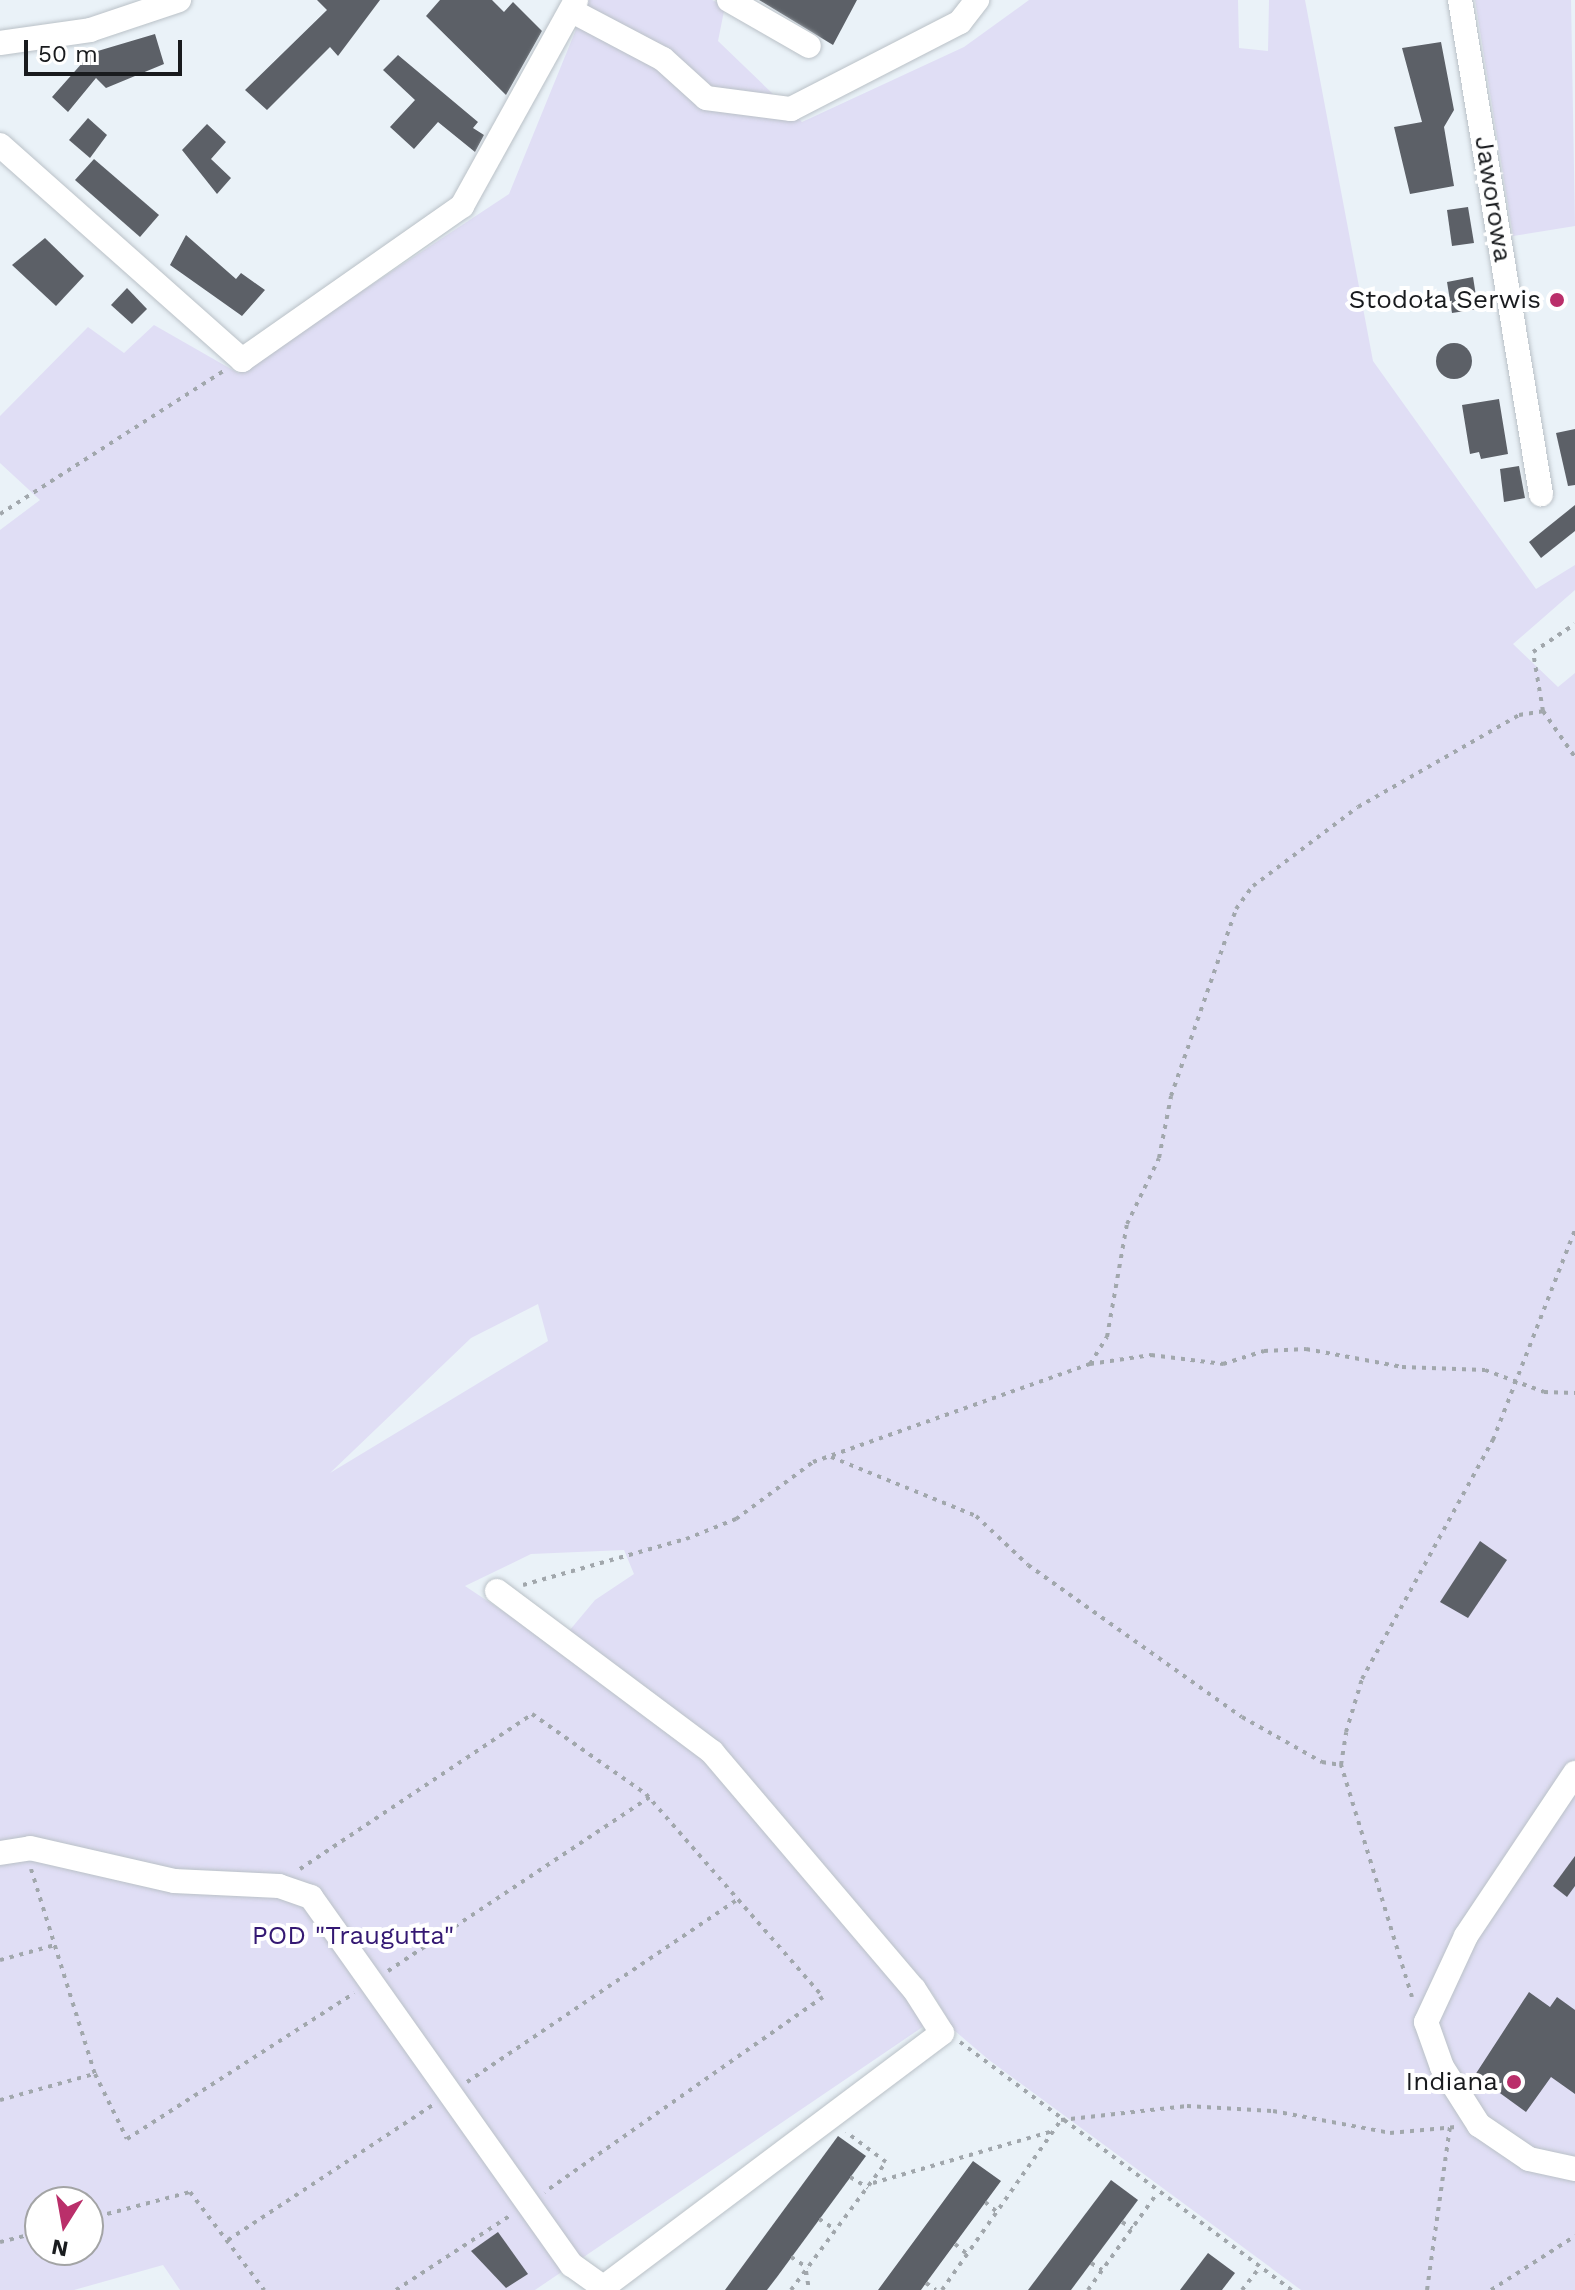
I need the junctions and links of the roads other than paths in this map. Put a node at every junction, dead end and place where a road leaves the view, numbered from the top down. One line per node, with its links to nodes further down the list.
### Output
1 (179, 0): 6 (street)
2 (729, 0): 7 (street)
3 (977, 0): 5 (street)
4 (1460, 0): 9 (street, Jaworowa)
5 (574, 6): 8 (street)
6 (0, 43)
7 (809, 46)
8 (0, 145)
9 (1541, 494)
10 (497, 1591): 14 (street)
11 (1575, 1773): 13 (street)
12 (0, 1853): 14 (street)
13 (1575, 2169)
14 (606, 2288)

